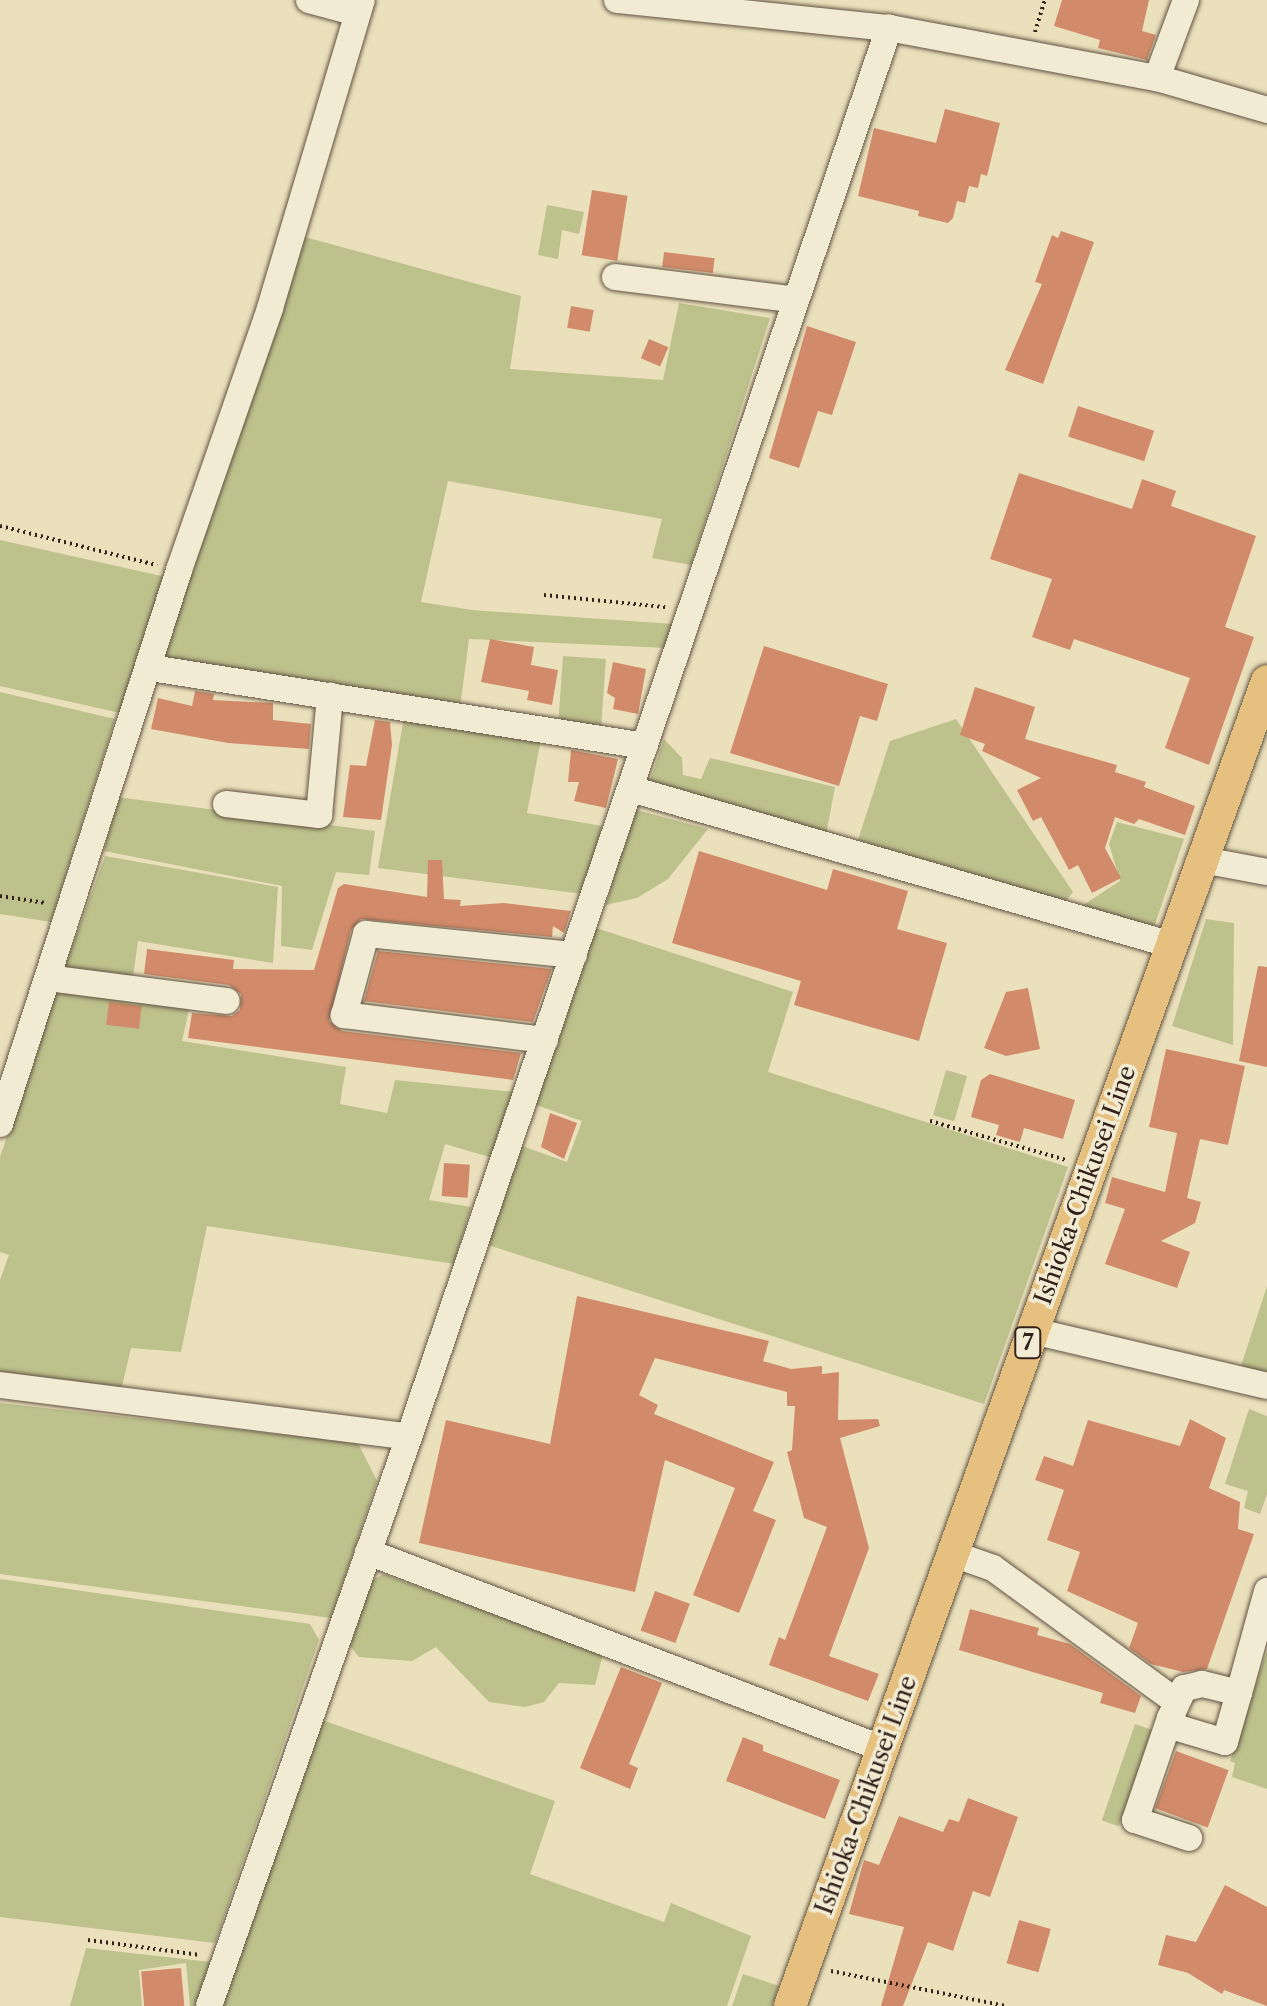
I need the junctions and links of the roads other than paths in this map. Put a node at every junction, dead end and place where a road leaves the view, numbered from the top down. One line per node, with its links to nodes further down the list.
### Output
1 (309, 0): 4 (street)
2 (617, 0): 5 (street)
3 (1186, 0): 6 (street)
4 (360, 7): 10 (street)
5 (889, 28): 6 (street); 9 (street)
6 (1157, 78): 7 (street)
7 (1267, 110)
8 (615, 277): 9 (street)
9 (796, 300): 13 (street)
10 (151, 668): 12 (street); 20 (street)
11 (1267, 681): 16 (main road, Ishioka-Chikusei Line / 7)
12 (330, 696): 13 (street); 15 (street)
13 (645, 746): 14 (street)
14 (631, 789): 18 (street); 19 (street)
15 (226, 804)
16 (1203, 860): 17 (street); 18 (main road, Ishioka-Chikusei Line / 7)
17 (1267, 872)
18 (1172, 945): 24 (main road, Ishioka-Chikusei Line / 7)
19 (574, 955): 22 (street); 22 (street)
20 (48, 978): 21 (street); 23 (street)
21 (227, 1001)
22 (545, 1040): 27 (street)
23 (0, 1124)
24 (1033, 1331): 26 (street); 29 (main road, Ishioka-Chikusei Line / 7)
25 (0, 1385): 27 (street)
26 (1265, 1387)
27 (409, 1437): 28 (street)
28 (368, 1552): 33 (street); 35 (street)
29 (953, 1554): 32 (street); 33 (main road, Ishioka-Chikusei Line / 7)
30 (1267, 1591): 31 (street)
31 (1239, 1693): 32 (street); 32 (street)
32 (1172, 1709): 34 (street)
33 (881, 1748): 36 (main road, Ishioka-Chikusei Line / 7)
34 (1189, 1838)
35 (209, 2006)
36 (790, 2006)

